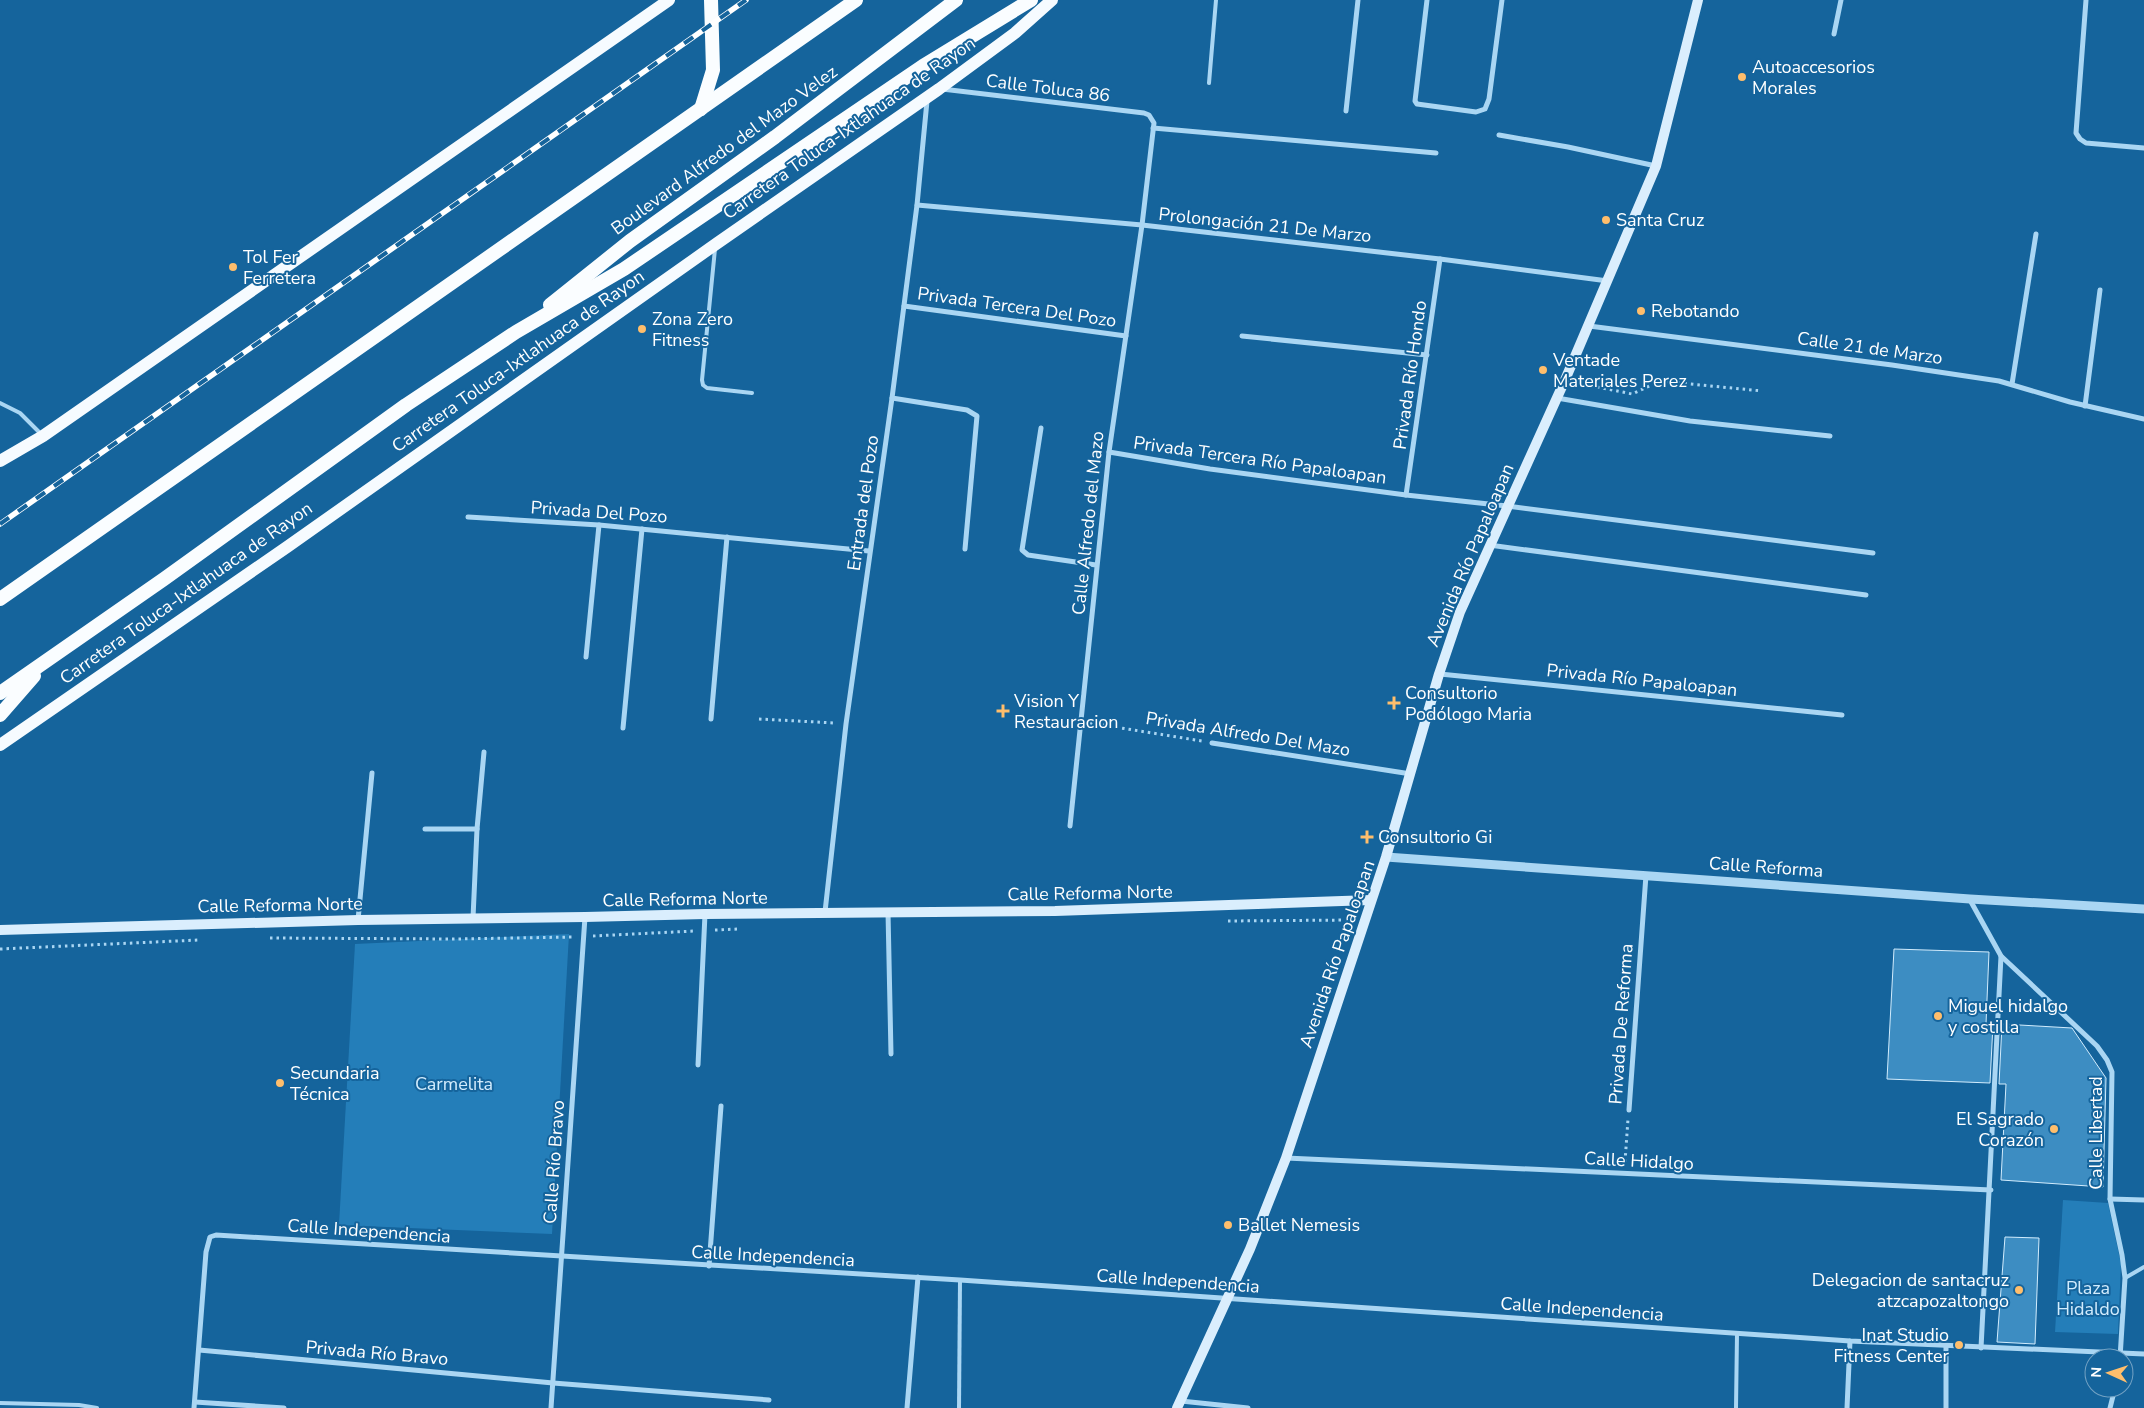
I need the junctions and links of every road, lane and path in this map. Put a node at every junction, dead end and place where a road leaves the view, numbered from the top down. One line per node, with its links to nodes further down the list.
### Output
1 (668, 0): 49 (main road)
2 (711, 0): 18 (highway)
3 (856, 0): 18 (highway)
4 (956, 0): 35 (highway, Boulevard Alfredo del Mazo Velez)
5 (1031, 0): 35 (highway, Carretera Toluca-Ixtlahuaca de Rayon)
6 (1052, 0): 16 (main road, Carretera Toluca-Ixtlahuaca de Rayon)
7 (1216, 0): 15 (lane)
8 (1358, 0): 19 (street)
9 (1426, 0): 10 (street)
10 (1502, 0)
11 (1698, 0): 25 (main road, Avenida Río Papaloapan)
12 (1841, 0): 14 (street)
13 (2086, 0): 23 (street)
14 (1834, 34)
15 (1209, 83)
16 (940, 89): 17 (main road, Carretera Toluca-Ixtlahuaca de Rayon); 20 (street, Calle Toluca 86)
17 (927, 98): 26 (street, Entrada del Pozo); 29 (main road, Carretera Toluca-Ixtlahuaca de Rayon)
18 (701, 109): 65 (highway)
19 (1346, 111)
20 (1152, 117): 21 (street, Calle Alfredo del Mazo)
21 (1153, 128): 24 (street); 27 (street, Calle Alfredo del Mazo)
22 (1499, 135): 25 (street)
23 (2144, 148)
24 (1436, 153)
25 (1656, 166): 31 (main road, Avenida Río Papaloapan)
26 (917, 205): 27 (street, Prolongación 21 De Marzo); 33 (street, Entrada del Pozo)
27 (1142, 225): 30 (street, Prolongación 21 De Marzo); 36 (street, Calle Alfredo del Mazo)
28 (2036, 234): 40 (street)
29 (716, 244): 42 (lane); 78 (main road, Carretera Toluca-Ixtlahuaca de Rayon)
30 (1440, 259): 31 (street, Prolongación 21 De Marzo); 38 (street, Privada Río Hondo)
31 (1608, 281): 34 (main road, Avenida Río Papaloapan)
32 (2100, 290): 46 (street)
33 (904, 306): 36 (street, Privada Tercera Del Pozo); 43 (street, Entrada del Pozo)
34 (1589, 326): 39 (main road, Avenida Río Papaloapan); 40 (street, Calle 21 de Marzo)
35 (516, 332): 67 (highway, Carretera Toluca-Ixtlahuaca de Rayon)
36 (1126, 336): 51 (street, Calle Alfredo del Mazo)
37 (1242, 336): 38 (street)
38 (1427, 355): 53 (street, Privada Río Hondo)
39 (1565, 380): 41 (path); 44 (main road, Avenida Río Papaloapan)
40 (2012, 384): 46 (street, Calle 21 de Marzo)
41 (1762, 391)
42 (752, 393)
43 (892, 398): 60 (street); 61 (street, Entrada del Pozo)
44 (1557, 398): 50 (street); 54 (main road, Avenida Río Papaloapan)
45 (0, 403): 49 (lane)
46 (2085, 406): 47 (street, Calle 21 de Marzo)
47 (2144, 419)
48 (1040, 428): 63 (street)
49 (43, 436): 52 (main road)
50 (1830, 436)
51 (1109, 452): 53 (street, Privada Tercera Río Papaloapan); 63 (street, Calle Alfredo del Mazo)
52 (0, 461)
53 (1406, 495): 54 (street, Privada Tercera Río Papaloapan)
54 (1507, 506): 59 (main road, Avenida Río Papaloapan); 62 (street, Privada Tercera Río Papaloapan)
55 (468, 517): 56 (street, Privada Del Pozo)
56 (599, 524): 57 (street, Privada Del Pozo); 66 (street)
57 (642, 528): 58 (street, Privada Del Pozo); 76 (street)
58 (727, 537): 61 (street, Privada Del Pozo); 72 (street)
59 (1489, 545): 64 (street); 68 (main road, Avenida Río Papaloapan)
60 (965, 549)
61 (869, 551): 75 (street, Entrada del Pozo)
62 (1873, 553)
63 (1096, 565): 74 (street, Calle Alfredo del Mazo)
64 (1866, 595)
65 (0, 599)
66 (586, 657)
67 (50, 659): 69 (highway, Carretera Toluca-Ixtlahuaca de Rayon); 70 (highway)
68 (1439, 674): 71 (street, Privada Río Papaloapan); 81 (main road, Avenida Río Papaloapan)
69 (0, 693)
70 (0, 715)
71 (1842, 715)
72 (712, 719)
73 (759, 719): 75 (path)
74 (1082, 722): 77 (path, Privada Alfredo Del Mazo); 82 (street, Calle Alfredo del Mazo)
75 (846, 724): 90 (street, Entrada del Pozo)
76 (623, 728)
77 (1212, 743): 81 (street, Privada Alfredo Del Mazo)
78 (0, 745)
79 (484, 752): 84 (street)
80 (372, 773): 95 (street)
81 (1410, 774): 85 (main road, Avenida Río Papaloapan)
82 (1070, 826)
83 (425, 828): 84 (street)
84 (477, 829): 94 (street)
85 (1386, 857): 86 (street, Calle Reforma); 88 (main road, Avenida Río Papaloapan)
86 (1646, 875): 87 (street, Calle Reforma); 109 (street, Privada De Reforma)
87 (1970, 899): 89 (street, Calle Reforma); 105 (street, Calle Libertad)
88 (1371, 900): 91 (main road, Calle Reforma Norte); 96 (main road, Avenida Río Papaloapan)
89 (2144, 910)
90 (825, 912): 91 (main road, Calle Reforma Norte); 92 (main road, Calle Reforma Norte)
91 (888, 912): 106 (street)
92 (704, 914): 93 (main road, Calle Reforma Norte); 100 (street)
93 (585, 917): 94 (main road, Calle Reforma Norte); 101 (street, Calle Río Bravo)
94 (473, 918): 95 (main road, Calle Reforma Norte)
95 (358, 920): 99 (main road, Calle Reforma Norte)
96 (1364, 920): 97 (path); 110 (main road, Avenida Río Papaloapan)
97 (1225, 921)
98 (742, 929): 100 (path)
99 (0, 930)
100 (704, 930): 101 (path); 107 (street)
101 (584, 937): 102 (path); 115 (street, Calle Río Bravo)
102 (265, 938)
103 (202, 940): 104 (path)
104 (0, 949)
105 (2001, 956): 112 (street); 113 (street, Calle Libertad)
106 (891, 1054)
107 (698, 1065)
108 (720, 1106): 116 (street)
109 (1629, 1110): 111 (path, Privada De Reforma)
110 (1286, 1158): 111 (street, Calle Hidalgo); 121 (main road, Avenida Río Papaloapan)
111 (1624, 1174): 112 (street, Calle Hidalgo)
112 (1990, 1190): 125 (street)
113 (2110, 1199): 114 (street); 119 (street, Calle Libertad)
114 (2144, 1200)
115 (561, 1257): 116 (street, Calle Independencia); 127 (street, Calle Independencia); 129 (street, Calle Río Bravo)
116 (709, 1266): 118 (street, Calle Independencia)
117 (2144, 1267): 119 (lane)
118 (918, 1277): 120 (street, Calle Independencia); 137 (street)
119 (2124, 1278): 126 (street, Calle Libertad)
120 (960, 1280): 121 (street, Calle Independencia); 138 (lane)
121 (1228, 1298): 122 (street, Calle Independencia); 133 (main road, Avenida Río Papaloapan)
122 (1737, 1334): 123 (street, Calle Independencia); 140 (lane)
123 (1850, 1341): 124 (street, Calle Independencia); 141 (street)
124 (1946, 1346): 125 (street, Calle Independencia); 142 (street)
125 (1981, 1348): 128 (street, Calle Independencia)
126 (2120, 1348)
127 (199, 1350): 129 (street, Privada Río Bravo); 132 (street)
128 (2084, 1354)
129 (553, 1383): 130 (street, Privada Río Bravo); 136 (street, Calle Río Bravo)
130 (770, 1400)
131 (0, 1403): 134 (lane)
132 (195, 1405): 135 (street)
133 (1179, 1405): 139 (street)
134 (97, 1408)
135 (284, 1408)
136 (551, 1408)
137 (907, 1408)
138 (960, 1408)
139 (1248, 1408)
140 (1736, 1408)
141 (1847, 1408)
142 (1946, 1408)

